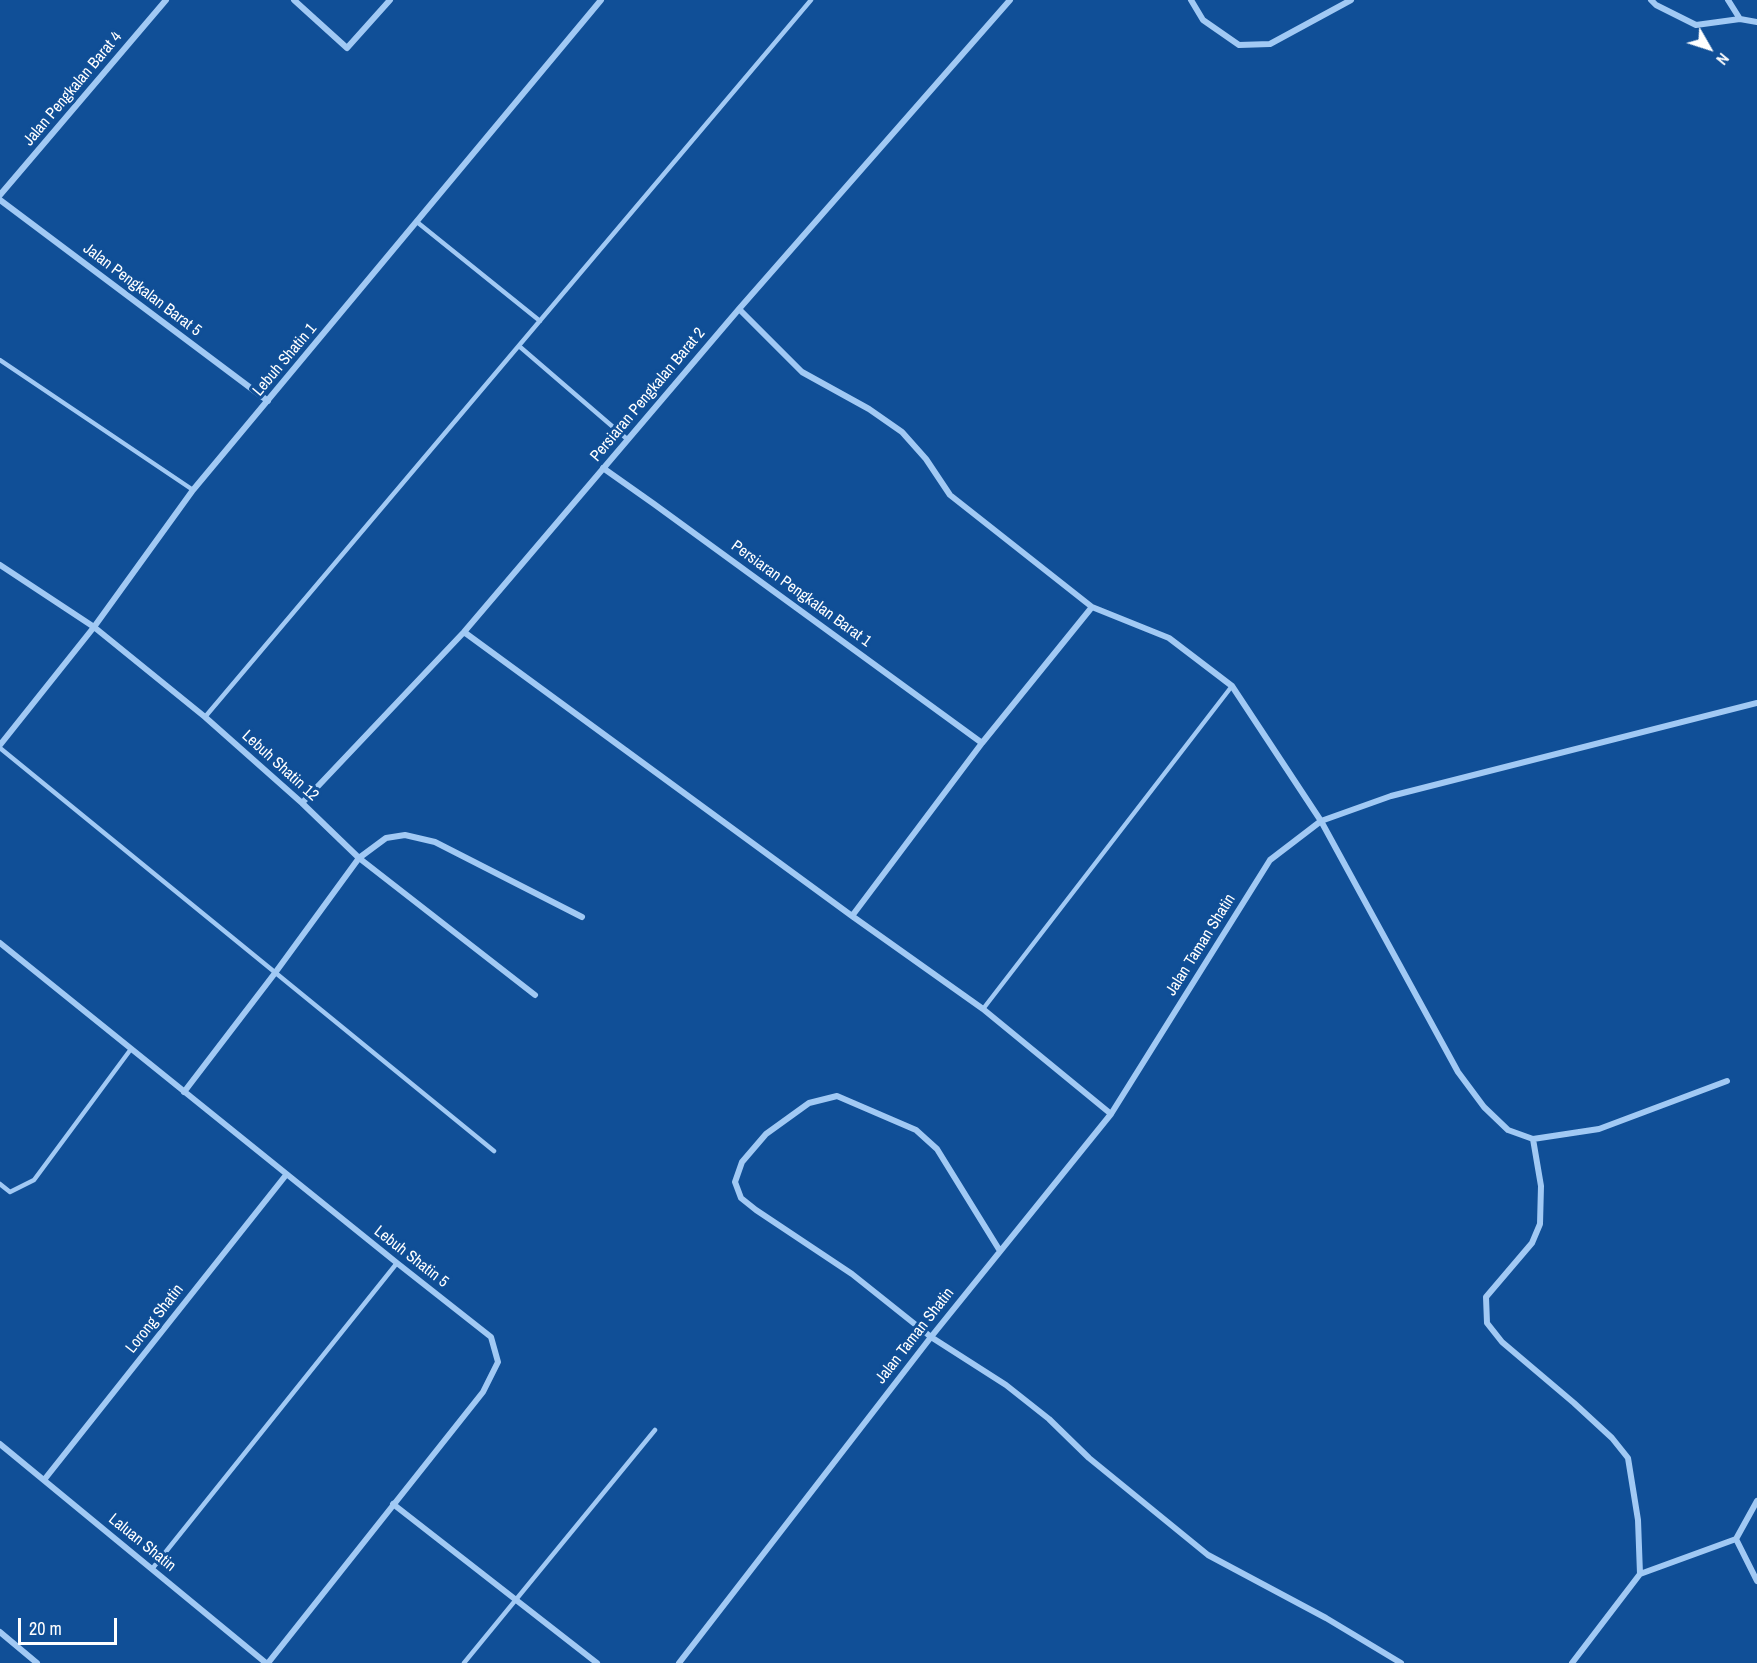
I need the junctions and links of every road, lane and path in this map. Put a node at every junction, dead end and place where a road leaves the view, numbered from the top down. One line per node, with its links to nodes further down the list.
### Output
1 (166, 0): 13 (street, Jalan Pengkalan Barat 4)
2 (294, 0): 3 (street)
3 (390, 0)
4 (601, 0): 15 (street, Lebuh Shatin 1)
5 (811, 0): 17 (lane)
6 (1010, 0): 16 (street, Persiaran Pengkalan Barat 2)
7 (1191, 0): 8 (street)
8 (1351, 0)
9 (1651, 0): 11 (street)
10 (1728, 0): 11 (street)
11 (1740, 19): 12 (street)
12 (1757, 22)
13 (0, 195)
14 (0, 200): 20 (street, Jalan Pengkalan Barat 5)
15 (417, 222): 17 (lane); 20 (street, Lebuh Shatin 1)
16 (739, 309): 21 (street, Persiaran Pengkalan Barat 2); 25 (street)
17 (540, 321): 18 (lane)
18 (519, 346): 21 (lane); 30 (lane)
19 (0, 360): 23 (lane)
20 (268, 401): 23 (street, Lebuh Shatin 1)
21 (627, 439): 22 (street, Persiaran Pengkalan Barat 2)
22 (603, 468): 27 (street, Persiaran Pengkalan Barat 2); 31 (street, Persiaran Pengkalan Barat 1)
23 (193, 490): 26 (street, Lebuh Shatin 1)
24 (0, 565): 26 (street, Lebuh Shatin 12)
25 (1092, 607): 28 (street); 31 (street)
26 (94, 627): 30 (street, Lebuh Shatin 12); 32 (street, Lebuh Shatin 1)
27 (464, 632): 33 (street, Persiaran Pengkalan Barat 2); 36 (street)
28 (1232, 686): 34 (street); 41 (lane)
29 (1757, 702): 34 (street, Jalan Taman Shatin)
30 (205, 717): 33 (street, Lebuh Shatin 12)
31 (982, 743): 36 (street)
32 (0, 746): 39 (lane)
33 (302, 803): 35 (street, Lebuh Shatin 12)
34 (1321, 821): 45 (street, Jalan Taman Shatin); 46 (street)
35 (359, 858): 37 (street); 39 (street); 40 (street, Lebuh Shatin 12)
36 (852, 916): 41 (street)
37 (582, 917)
38 (0, 943): 42 (street, Lebuh Shatin 5)
39 (275, 973): 44 (street); 47 (lane)
40 (535, 995)
41 (983, 1009): 45 (street)
42 (131, 1049): 44 (street, Lebuh Shatin 5); 49 (lane)
43 (1727, 1081): 46 (street)
44 (184, 1092): 48 (street, Lebuh Shatin 5)
45 (1111, 1114): 50 (street, Jalan Taman Shatin)
46 (1533, 1139): 60 (street)
47 (494, 1151)
48 (286, 1174): 51 (street, Lebuh Shatin 5); 55 (street, Lorong Shatin)
49 (0, 1184)
50 (1000, 1251): 52 (street, Jalan Taman Shatin); 52 (street)
51 (397, 1263): 57 (street, Lebuh Shatin 5); 59 (lane)
52 (931, 1336): 68 (street, Jalan Taman Shatin); 69 (street)
53 (655, 1430): 62 (lane)
54 (0, 1444): 55 (street, Laluan Shatin)
55 (44, 1480): 59 (street, Laluan Shatin)
56 (1757, 1501): 58 (street)
57 (393, 1504): 62 (street); 65 (street, Lebuh Shatin 5)
58 (1736, 1539): 60 (street); 61 (street)
59 (152, 1569): 65 (street, Laluan Shatin)
60 (1640, 1574): 70 (street)
61 (1757, 1581)
62 (516, 1600): 66 (lane); 67 (street)
63 (0, 1632): 64 (street)
64 (37, 1663)
65 (267, 1663)
66 (464, 1663)
67 (597, 1663)
68 (679, 1663)
69 (1401, 1663)
70 (1572, 1663)

